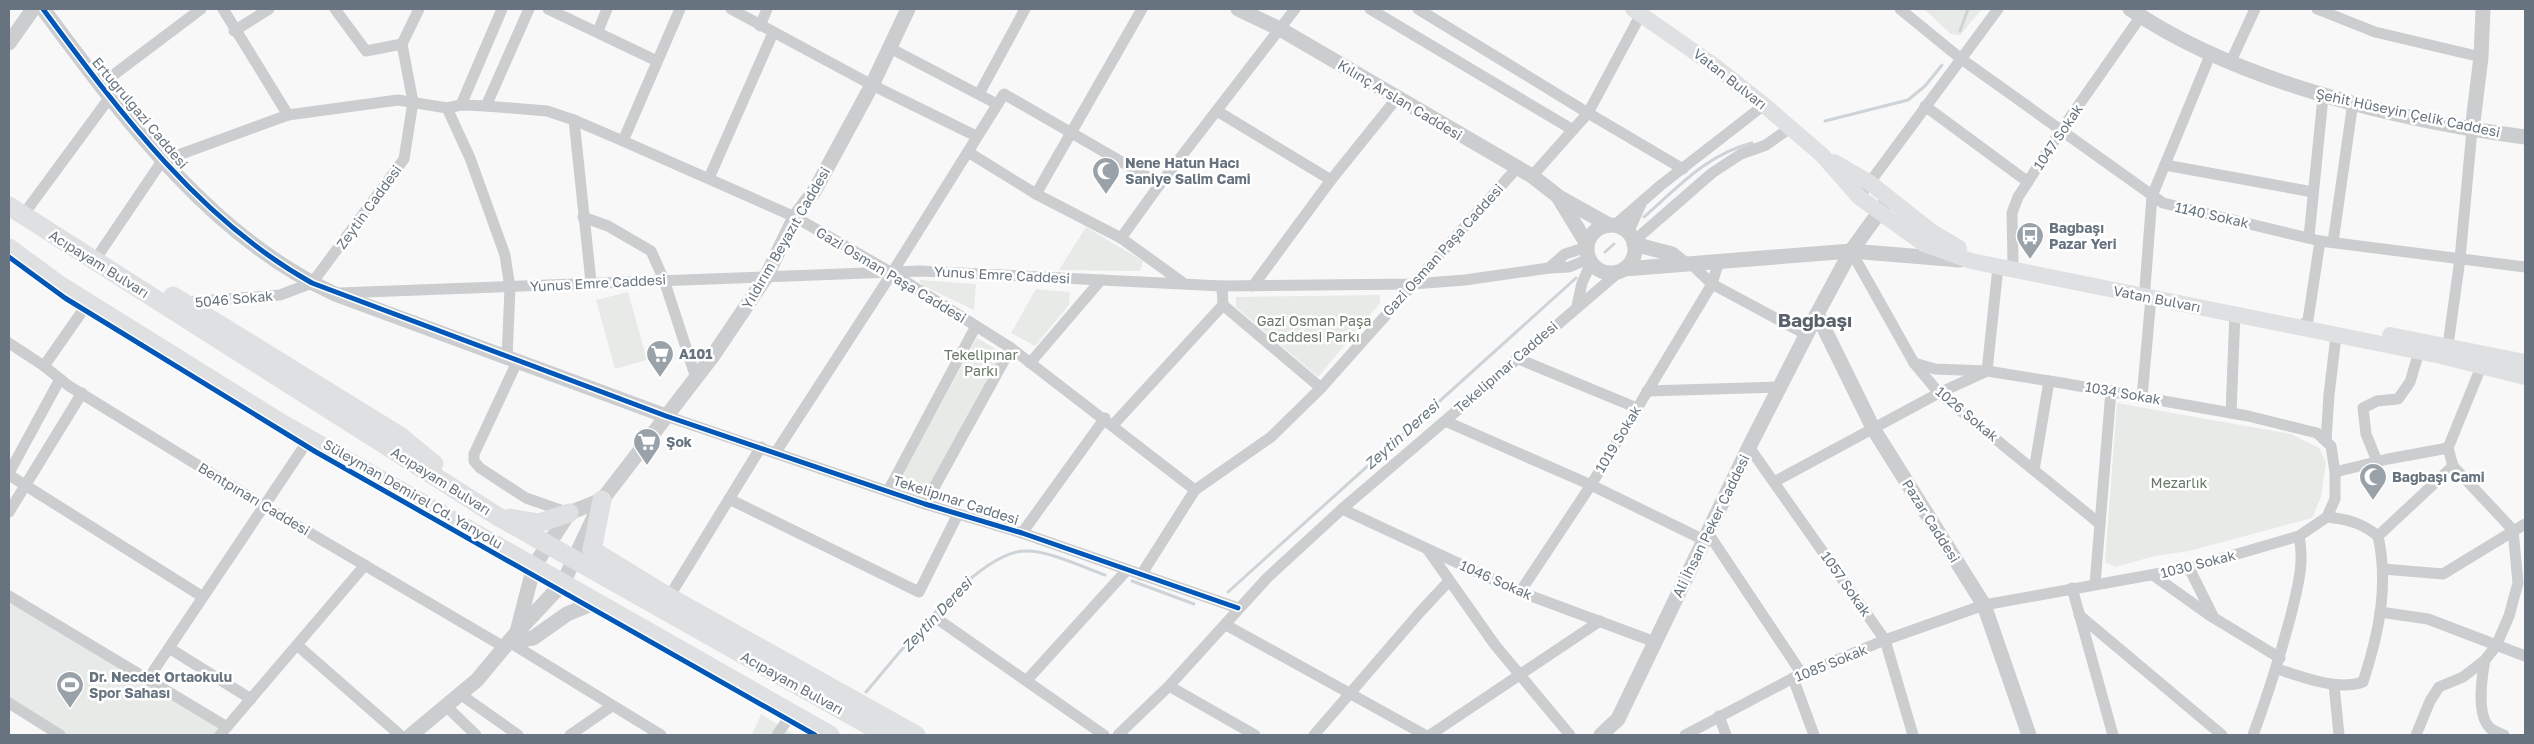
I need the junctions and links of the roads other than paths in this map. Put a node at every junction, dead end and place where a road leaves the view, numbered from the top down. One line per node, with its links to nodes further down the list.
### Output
1 (33, 9): 34 (street)
2 (43, 9): 43 (street, Ertuğrulgazi Caddesi)
3 (201, 9): 43 (street)
4 (223, 9): 31 (street)
5 (269, 9): 31 (street)
6 (335, 9): 35 (street)
7 (419, 9): 35 (street)
8 (502, 9): 50 (street)
9 (529, 9): 52 (street)
10 (548, 9): 32 (street)
11 (608, 9): 32 (street)
12 (680, 9): 40 (street)
13 (731, 9): 29 (street)
14 (767, 9): 29 (street)
15 (908, 9): 36 (street, Yıldırım Beyazıt Caddesi)
16 (1024, 9): 44 (street)
17 (1142, 9): 63 (street)
18 (1238, 9): 30 (street, Kılınç Arslan Caddesi)
19 (1295, 9): 30 (street)
20 (1370, 9): 61 (street)
21 (1418, 9): 56 (street)
22 (1900, 9): 39 (street, 1140 Sokak)
23 (1998, 9): 39 (street)
24 (2255, 9): 41 (street)
25 (2317, 9): 38 (street)
26 (2483, 9): 38 (street)
27 (1640, 10): 51 (main road, Vatan Bulvarı); 56 (street)
28 (2135, 13): 37 (street, Şehit Hüseyin Çelik Caddesi); 60 (street, 1047 Sokak)
29 (760, 26): 33 (street)
30 (1280, 29): 46 (street, Kılınç Arslan Caddesi); 55 (street)
31 (234, 31): 57 (street)
32 (598, 31): 40 (street)
33 (773, 32): 42 (street); 74 (street)
34 (9, 43)
35 (402, 44): 47 (street, Zeytin Caddesi)
36 (890, 48): 42 (street, Yıldırım Beyazıt Caddesi); 44 (street)
37 (2211, 53): 41 (street, Şehit Hüseyin Çelik Caddesi); 70 (street)
38 (2481, 57): 62 (street)
39 (1960, 58): 53 (street); 60 (street, 1140 Sokak)
40 (656, 61): 66 (street)
41 (2231, 61): 45 (street, Şehit Hüseyin Çelik Caddesi)
42 (872, 85): 64 (street); 89 (street, Yıldırım Beyazıt Caddesi)
43 (105, 91): 69 (street, Ertuğrulgazi Caddesi); 87 (street)
44 (979, 94): 49 (street)
45 (2323, 97): 48 (street, Şehit Hüseyin Çelik Caddesi); 80 (street)
46 (1397, 98): 71 (street, Kılınç Arslan Caddesi); 75 (street)
47 (413, 102): 54 (street, Gazi Osman Paşa Caddesi); 57 (street, Gazi Osman Paşa Caddesi); 111 (street, Zeytin Caddesi)
48 (2353, 102): 62 (street, Şehit Hüseyin Çelik Caddesi); 93 (street)
49 (997, 104): 63 (street); 64 (street)
50 (461, 105): 52 (street, Gazi Osman Paşa Caddesi); 54 (street, Gazi Osman Paşa Caddesi)
51 (1764, 105): 59 (main road, Vatan Bulvarı); 72 (street)
52 (486, 106): 58 (street, Gazi Osman Paşa Caddesi)
53 (1925, 106): 76 (street); 77 (street)
54 (447, 108): 116 (street)
55 (1216, 111): 75 (street); 78 (street)
56 (1588, 113): 61 (street); 72 (street)
57 (288, 115): 69 (street, Gazi Osman Paşa Caddesi)
58 (574, 120): 66 (street, Gazi Osman Paşa Caddesi); 88 (street)
59 (1790, 128): 68 (main road, Vatan Bulvarı); 90 (street)
60 (2062, 129): 77 (street, 1047 Sokak); 82 (street, 1140 Sokak)
61 (1573, 130): 73 (street)
62 (2472, 130): 65 (street, Şehit Hüseyin Çelik Caddesi); 98 (street)
63 (1072, 133): 78 (street); 81 (street)
64 (976, 136): 67 (street)
65 (2525, 137)
66 (623, 141): 74 (street, Gazi Osman Paşa Caddesi)
67 (968, 152): 81 (street); 105 (street)
68 (1822, 155): 76 (main road, Vatan Bulvarı); 84 (main road, Vatan Bulvarı)
69 (162, 161): 97 (street); 111 (street, Ertuğrulgazi Caddesi)
70 (2165, 165): 80 (street); 82 (street)
71 (1516, 169): 73 (street, Kılınç Arslan Caddesi); 112 (street, Gazi Osman Paşa Caddesi)
72 (1683, 169): 90 (street)
73 (1532, 176): 83 (street, Kılınç Arslan Caddesi)
74 (709, 178): 89 (street, Gazi Osman Paşa Caddesi)
75 (1330, 180): 115 (street)
76 (1870, 182): 84 (street); 85 (main road, Vatan Bulvarı)
77 (2028, 182): 102 (street, 1047 Sokak)
78 (1160, 184): 91 (street)
79 (9, 191): 87 (main road)
80 (2313, 192): 92 (street)
81 (1036, 194): 91 (street)
82 (2152, 196): 92 (street, 1140 Sokak); 118 (street)
83 (1559, 197): 90 (street, Kılınç Arslan Caddesi); 96 (street, Kılınç Arslan Caddesi)
84 (1859, 197): 85 (main road, Vatan Bulvarı)
85 (1885, 205): 95 (street, Ali İhsan Peker Caddesi); 100 (main road, Vatan Bulvarı); 102 (main road, Vatan Bulvarı)
86 (9, 206): 182 (main road, Acıpayam Bulvarı)
87 (29, 207): 97 (main road)
88 (583, 217): 107 (street); 109 (street)
89 (795, 217): 105 (street, Gazi Osman Paşa Caddesi); 106 (street, Yıldırım Beyazıt Caddesi)
90 (1624, 234): 96 (street); 101 (street, Kılınç Arslan Caddesi); 104 (street)
91 (1121, 238): 110 (street)
92 (2315, 239): 93 (street, 1140 Sokak); 125 (street)
93 (2334, 242): 98 (street, 1140 Sokak)
94 (9, 248): 120 (main road, Acıpayam Bulvarı)
95 (1851, 251): 99 (street); 100 (street); 124 (street, Ali İhsan Peker Caddesi); 137 (street, 1026 Sokak)
96 (1588, 253): 104 (street); 112 (street, Yunus Emre Caddesi); 122 (street)
97 (99, 254): 119 (main road)
98 (2460, 259): 103 (street, 1140 Sokak); 131 (street)
99 (1719, 261): 101 (street); 113 (street, 1019 Sokak)
100 (1971, 262): 102 (main road, Vatan Bulvarı)
101 (1687, 263): 104 (street); 113 (street)
102 (2007, 266): 118 (main road, Vatan Bulvarı); 140 (street, 1047 Sokak)
103 (2525, 267)
104 (1621, 270): 122 (street, Tekelipınar Caddesi)
105 (892, 273): 106 (street, Yunus Emre Caddesi); 108 (street, Yunus Emre Caddesi); 126 (street, Gazi Osman Paşa Caddesi); 163 (street)
106 (766, 277): 107 (street, Yunus Emre Caddesi); 142 (street, Yıldırım Beyazıt Caddesi)
107 (664, 280): 109 (street, Yunus Emre Caddesi); 142 (street)
108 (1101, 280): 110 (street, Yunus Emre Caddesi); 135 (street)
109 (590, 282): 116 (street, Yunus Emre Caddesi)
110 (1182, 282): 114 (street, Yunus Emre Caddesi)
111 (312, 283): 117 (street, Ertuğrulgazi Caddesi); 119 (street, 5046 Sokak)
112 (1413, 284): 115 (street, Yunus Emre Caddesi); 146 (street, Gazi Osman Paşa Caddesi)
113 (1712, 284): 127 (street); 147 (street, 1019 Sokak)
114 (1222, 286): 115 (street, Yunus Emre Caddesi); 121 (street)
115 (1253, 286)
116 (510, 288): 117 (street, Yunus Emre Caddesi); 134 (street)
117 (335, 294): 134 (street, Ertuğrulgazi Caddesi)
118 (2146, 294): 123 (main road, Vatan Bulvarı); 125 (main road, Vatan Bulvarı); 151 (street)
119 (184, 302): 182 (main road)
120 (88, 303): 138 (street); 158 (main road, Acıpayam Bulvarı)
121 (1223, 305): 146 (street); 156 (street)
122 (1577, 306): 133 (street, Tekelipınar Caddesi)
123 (2235, 313): 125 (main road, Vatan Bulvarı); 153 (street)
124 (1817, 314): 127 (street, Ali İhsan Peker Caddesi); 157 (street, Pazar Caddesi)
125 (2303, 325): 128 (main road, Vatan Bulvarı); 131 (main road, Vatan Bulvarı)
126 (976, 326): 130 (street, Gazi Osman Paşa Caddesi); 173 (street)
127 (1808, 335): 145 (street, Ali İhsan Peker Caddesi)
128 (2336, 336): 132 (main road, Vatan Bulvarı); 159 (street)
129 (9, 343): 138 (street, Bentpınarı Caddesi)
130 (1011, 348): 135 (street, Gazi Osman Paşa Caddesi); 176 (street)
131 (2445, 351): 132 (main road, Vatan Bulvarı); 136 (main road, Vatan Bulvarı); 139 (main road, Vatan Bulvarı)
132 (2419, 352): 164 (street)
133 (1516, 358): 152 (street); 155 (street, Tekelipınar Caddesi)
134 (512, 360): 154 (street, Ertuğrulgazi Caddesi); 180 (street)
135 (1030, 362): 156 (street, Gazi Osman Paşa Caddesi)
136 (2525, 362)
137 (1914, 363): 140 (street, 1034 Sokak); 150 (street, 1026 Sokak)
138 (44, 366): 143 (street, Bentpınarı Caddesi)
139 (2481, 367): 141 (main road, Vatan Bulvarı); 162 (street)
140 (1987, 371): 144 (street, 1034 Sokak); 150 (street)
141 (2525, 377)
142 (696, 378): 154 (street, Yıldırım Beyazıt Caddesi)
143 (60, 379): 148 (street, Bentpınarı Caddesi); 168 (street)
144 (2049, 381): 149 (street, 1034 Sokak); 166 (street)
145 (1781, 387): 147 (street); 161 (street, Ali İhsan Peker Caddesi)
146 (1321, 388): 172 (street, Gazi Osman Paşa Caddesi)
147 (1647, 391): 152 (street, 1019 Sokak)
148 (82, 392): 170 (street); 177 (street, Bentpınarı Caddesi)
149 (2111, 392): 151 (street, 1034 Sokak); 184 (street)
150 (1939, 393): 157 (street); 166 (street, 1026 Sokak)
151 (2142, 397): 153 (street, 1034 Sokak)
152 (1636, 408): 171 (street, 1019 Sokak)
153 (2231, 412): 159 (street, 1034 Sokak)
154 (666, 416): 160 (street, Tekelipınar Caddesi); 175 (street, Yıldırım Beyazıt Caddesi)
155 (1445, 421): 171 (street); 178 (street, Tekelipınar Caddesi)
156 (1109, 422): 172 (street, Gazi Osman Paşa Caddesi); 187 (street)
157 (1874, 430): 169 (street); 212 (street, Pazar Caddesi)
158 (309, 439): 177 (street); 196 (main road, Acıpayam Bulvarı)
159 (2326, 441): 167 (street)
160 (761, 447): 163 (street, Tekelipınar Caddesi); 174 (street)
161 (1749, 447): 169 (street, 1057 Sokak); 188 (street, Ali İhsan Peker Caddesi)
162 (2448, 448): 164 (street); 165 (street)
163 (776, 452): 173 (street, Tekelipınar Caddesi)
164 (2377, 462): 167 (street)
165 (2453, 466): 186 (street); 190 (street)
166 (2034, 470): 184 (street, 1026 Sokak)
167 (2335, 472): 183 (street)
168 (9, 474): 170 (street)
169 (1774, 482): 221 (street, 1057 Sokak)
170 (24, 485): 179 (street); 208 (street)
171 (1591, 485): 188 (street); 207 (street, 1019 Sokak)
172 (1195, 490): 200 (street)
173 (888, 491): 176 (street, Tekelipınar Caddesi)
174 (729, 499): 181 (street); 209 (street)
175 (602, 500): 180 (street); 193 (main road); 194 (street, Yıldırım Beyazıt Caddesi)
176 (925, 504): 181 (street, Tekelipınar Caddesi)
177 (264, 506): 195 (street, Bentpınarı Caddesi); 208 (street)
178 (1342, 509): 192 (street, 1046 Sokak); 213 (street, Tekelipınar Caddesi)
179 (9, 512)
180 (569, 512): 182 (main road); 191 (street)
181 (958, 514): 187 (street, Tekelipınar Caddesi)
182 (497, 516): 191 (main road, Acıpayam Bulvarı)
183 (2327, 517): 189 (street, 1030 Sokak); 190 (street)
184 (2100, 524): 205 (street)
185 (2525, 524): 186 (street)
186 (2513, 530): 198 (street); 224 (street)
187 (1022, 533): 199 (street, Tekelipınar Caddesi)
188 (1706, 536): 222 (street, Ali İhsan Peker Caddesi); 231 (street)
189 (2299, 536): 197 (street, 1030 Sokak); 227 (street)
190 (2378, 536): 198 (street)
191 (548, 545): 194 (main road, Acıpayam Bulvarı); 196 (street)
192 (1426, 548): 203 (street); 207 (street, 1046 Sokak)
193 (592, 550): 202 (main road); 209 (main road)
194 (574, 560): 202 (main road, Acıpayam Bulvarı); 204 (street, Yıldırım Beyazıt Caddesi)
195 (365, 565): 220 (street, Bentpınarı Caddesi); 223 (street)
196 (534, 566): 204 (main road, Acıpayam Bulvarı); 220 (street)
197 (2188, 568): 201 (street, 1030 Sokak); 217 (street)
198 (2383, 569): 214 (street)
199 (1127, 570): 200 (street, Tekelipınar Caddesi); 233 (street)
200 (1141, 575): 213 (street, Tekelipınar Caddesi)
201 (2153, 575): 205 (street, 1030 Sokak); 217 (street)
202 (602, 576): 254 (main road, Acıpayam Bulvarı)
203 (1449, 581): 230 (street); 236 (street)
204 (563, 582): 211 (main road, Acıpayam Bulvarı); 220 (street, Yıldırım Beyazıt Caddesi)
205 (2095, 584): 206 (street, 1030 Sokak)
206 (2072, 588): 212 (street, 1030 Sokak); 215 (street)
207 (1520, 592): 218 (street, 1046 Sokak)
208 (203, 597): 225 (street)
209 (668, 597): 255 (main road)
210 (10, 601): 232 (street)
211 (596, 602): 220 (street); 242 (main road, Acıpayam Bulvarı)
212 (1984, 605): 221 (street, 1085 Sokak); 268 (street, Pazar Caddesi)
213 (1238, 608): 219 (street)
214 (2380, 612): 224 (street); 234 (street)
215 (2080, 615): 269 (street); 270 (street)
216 (936, 618): 233 (street)
217 (2214, 618): 227 (street)
218 (1600, 622): 222 (street, 1046 Sokak); 230 (street)
219 (1226, 625): 235 (street); 236 (street)
220 (510, 640): 237 (street, Yıldırım Beyazıt Caddesi); 241 (street, Bentpınarı Caddesi)
221 (1886, 640): 231 (street, 1085 Sokak); 267 (street, 1057 Sokak)
222 (1655, 642): 263 (street, Ali İhsan Peker Caddesi)
223 (297, 645): 238 (street); 246 (street)
224 (2496, 646): 226 (street); 228 (street)
225 (169, 648): 232 (street); 238 (street)
226 (2525, 656)
227 (2280, 658): 229 (street)
228 (2485, 660): 273 (street); 274 (street)
229 (2277, 669): 234 (street); 271 (street)
230 (1520, 674): 261 (street); 262 (street)
231 (1797, 676): 243 (street, 1085 Sokak); 266 (street)
232 (148, 679): 244 (street)
233 (1027, 680): 256 (street)
234 (2334, 685): 272 (street)
235 (1169, 686): 257 (street); 258 (street)
236 (1350, 693): 259 (street); 260 (street)
237 (460, 694): 240 (street, Yıldırım Beyazıt Caddesi); 249 (street)
238 (251, 699): 244 (street)
239 (9, 703): 245 (street)
240 (446, 706): 247 (street, Yıldırım Beyazıt Caddesi); 248 (street)
241 (612, 706): 250 (street); 251 (street, Bentpınarı Caddesi)
242 (792, 713): 252 (street); 253 (main road, Acıpayam Bulvarı)
243 (1719, 716): 264 (street, 1085 Sokak); 265 (street)
244 (224, 731)
245 (60, 735)
246 (400, 735)
247 (410, 735)
248 (476, 735)
249 (518, 735)
250 (570, 735)
251 (661, 735)
252 (777, 735)
253 (830, 735)
254 (886, 735)
255 (916, 735)
256 (1104, 735)
257 (1118, 735)
258 (1255, 735)
259 (1314, 735)
260 (1425, 735)
261 (1430, 735)
262 (1570, 735)
263 (1601, 735)
264 (1685, 735)
265 (1726, 735)
266 (1814, 735)
267 (1913, 735)
268 (2029, 735)
269 (2114, 735)
270 (2222, 735)
271 (2253, 735)
272 (2338, 735)
273 (2416, 735)
274 (2504, 735)

